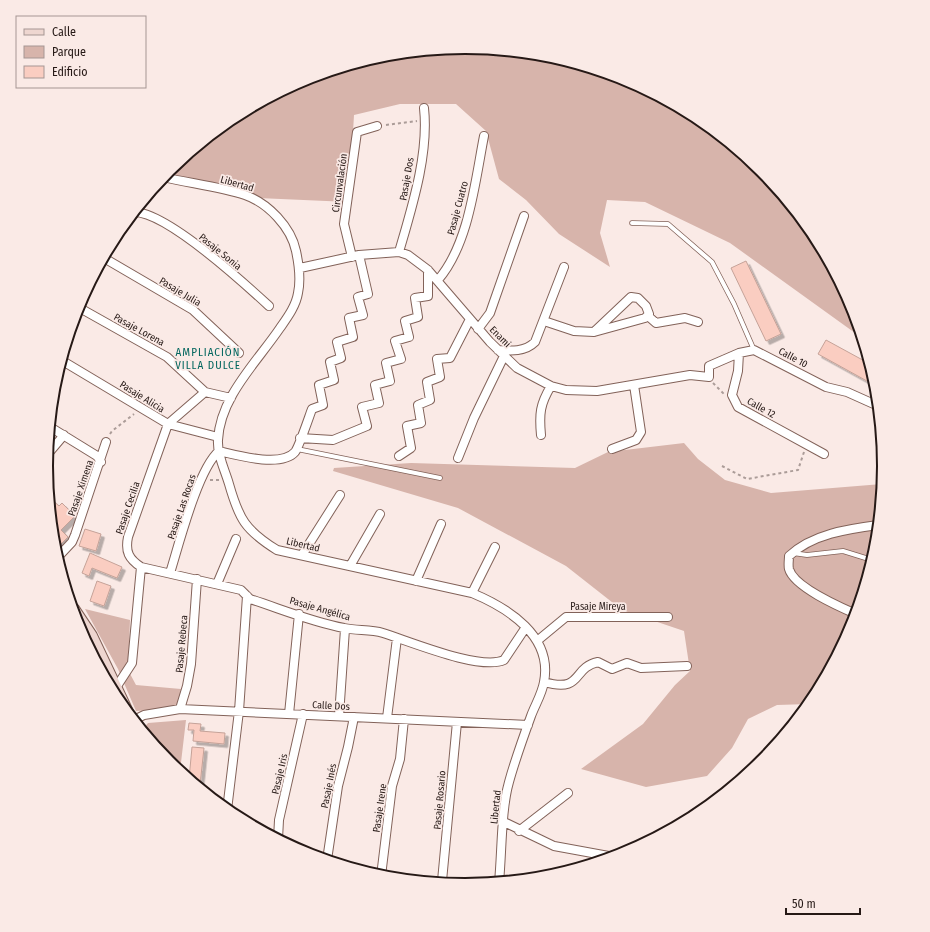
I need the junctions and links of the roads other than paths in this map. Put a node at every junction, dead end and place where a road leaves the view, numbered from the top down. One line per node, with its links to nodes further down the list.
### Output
1 (424, 108): 8 (street, Pasaje Dos)
2 (376, 126): 9 (street, Circunvalación)
3 (484, 136): 14 (street, Pasaje Cuatro)
4 (170, 179): 12 (street, Libertad)
5 (140, 212): 15 (street, Pasaje Sonia)
6 (524, 216): 21 (street)
7 (632, 223): 23 (lane)
8 (400, 252): 9 (street); 13 (street, Enami)
9 (356, 256): 12 (street); 38 (street)
10 (108, 260): 24 (street, Pasaje Julia)
11 (564, 267): 19 (street)
12 (300, 268): 31 (street, Libertad)
13 (428, 270): 14 (street, Enami); 38 (street)
14 (438, 280): 18 (street, Enami)
15 (269, 306)
16 (84, 309): 30 (street, Pasaje Lorena)
17 (648, 316): 20 (street); 22 (street); 22 (street)
18 (470, 319): 21 (street, Enami); 45 (street)
19 (544, 321): 22 (street); 25 (street)
20 (698, 322)
21 (478, 328): 25 (street, Enami)
22 (594, 332)
23 (754, 350): 26 (street); 32 (street, Calle 10)
24 (239, 353)
25 (501, 353): 28 (street, Enami); 46 (street)
26 (738, 353): 29 (street, Enami); 44 (street, Calle 12)
27 (66, 363): 33 (street, Pasaje Alicia)
28 (551, 386): 29 (street, Enami); 36 (street)
29 (634, 386): 42 (street)
30 (205, 392): 31 (street, Pasaje Lorena); 33 (street)
31 (231, 398): 37 (street, Libertad)
32 (872, 404)
33 (168, 424): 37 (street, Pasaje Alicia); 60 (street, Pasaje Cecilia)
34 (55, 429): 35 (street)
35 (64, 435): 40 (street); 47 (street)
36 (541, 435)
37 (218, 437): 43 (street, Libertad)
38 (300, 438): 41 (street)
39 (106, 442): 47 (street, Pasaje Ximena)
40 (54, 447)
41 (297, 448): 43 (street); 48 (lane)
42 (612, 449)
43 (219, 451): 57 (street, Libertad); 61 (street, Pasaje Las Rocas)
44 (824, 454)
45 (399, 456)
46 (458, 458)
47 (101, 462): 55 (street, Pasaje Ximena)
48 (440, 478)
49 (340, 496): 57 (street)
50 (380, 514): 59 (street)
51 (441, 524): 63 (street)
52 (872, 526): 56 (street)
53 (236, 539): 64 (street)
54 (495, 547): 65 (street)
55 (62, 552)
56 (793, 553): 58 (lane); 67 (street)
57 (302, 555): 59 (street, Libertad)
58 (866, 558)
59 (350, 566): 63 (street, Libertad)
60 (141, 567): 61 (street, Pasaje Angélica); 77 (street)
61 (170, 573): 62 (street, Pasaje Angélica)
62 (197, 579): 64 (street, Pasaje Angélica); 78 (street, Pasaje Rebeca)
63 (416, 581): 65 (street, Libertad)
64 (218, 584): 66 (street, Pasaje Angélica)
65 (472, 593): 70 (street, Libertad)
66 (247, 596): 68 (street, Pasaje Angélica); 79 (street)
67 (850, 611)
68 (298, 614): 72 (street, Pasaje Angélica); 80 (street)
69 (668, 617): 74 (street, Pasaje Mireya)
70 (526, 627): 73 (street, Pasaje Angélica); 74 (street, Libertad)
71 (86, 629): 77 (main road)
72 (345, 629): 73 (street, Pasaje Angélica); 82 (street)
73 (397, 638): 85 (street)
74 (538, 641): 76 (street, Libertad)
75 (687, 666): 76 (street)
76 (544, 682): 88 (street, Libertad)
77 (117, 686)
78 (180, 709): 79 (street, Calle Dos); 84 (street, Calle Dos)
79 (239, 711): 80 (street, Calle Dos); 90 (street)
80 (289, 714): 81 (street, Calle Dos)
81 (303, 714): 82 (street, Calle Dos); 93 (street, Pasaje Iris)
82 (339, 716): 83 (street, Calle Dos)
83 (354, 717): 85 (street, Calle Dos); 94 (street, Pasaje Inés)
84 (139, 718)
85 (387, 718): 86 (street, Calle Dos)
86 (404, 719): 87 (street, Calle Dos); 96 (street, Pasaje Irene)
87 (457, 722): 88 (street, Calle Dos); 98 (street, Pasaje Rosario)
88 (528, 725): 91 (street, Libertad)
89 (568, 794): 92 (street)
90 (228, 803)
91 (504, 822): 92 (street); 97 (street, Libertad)
92 (520, 830): 95 (street)
93 (278, 833)
94 (327, 854)
95 (603, 854)
96 (382, 869)
97 (499, 876)
98 (442, 877)

